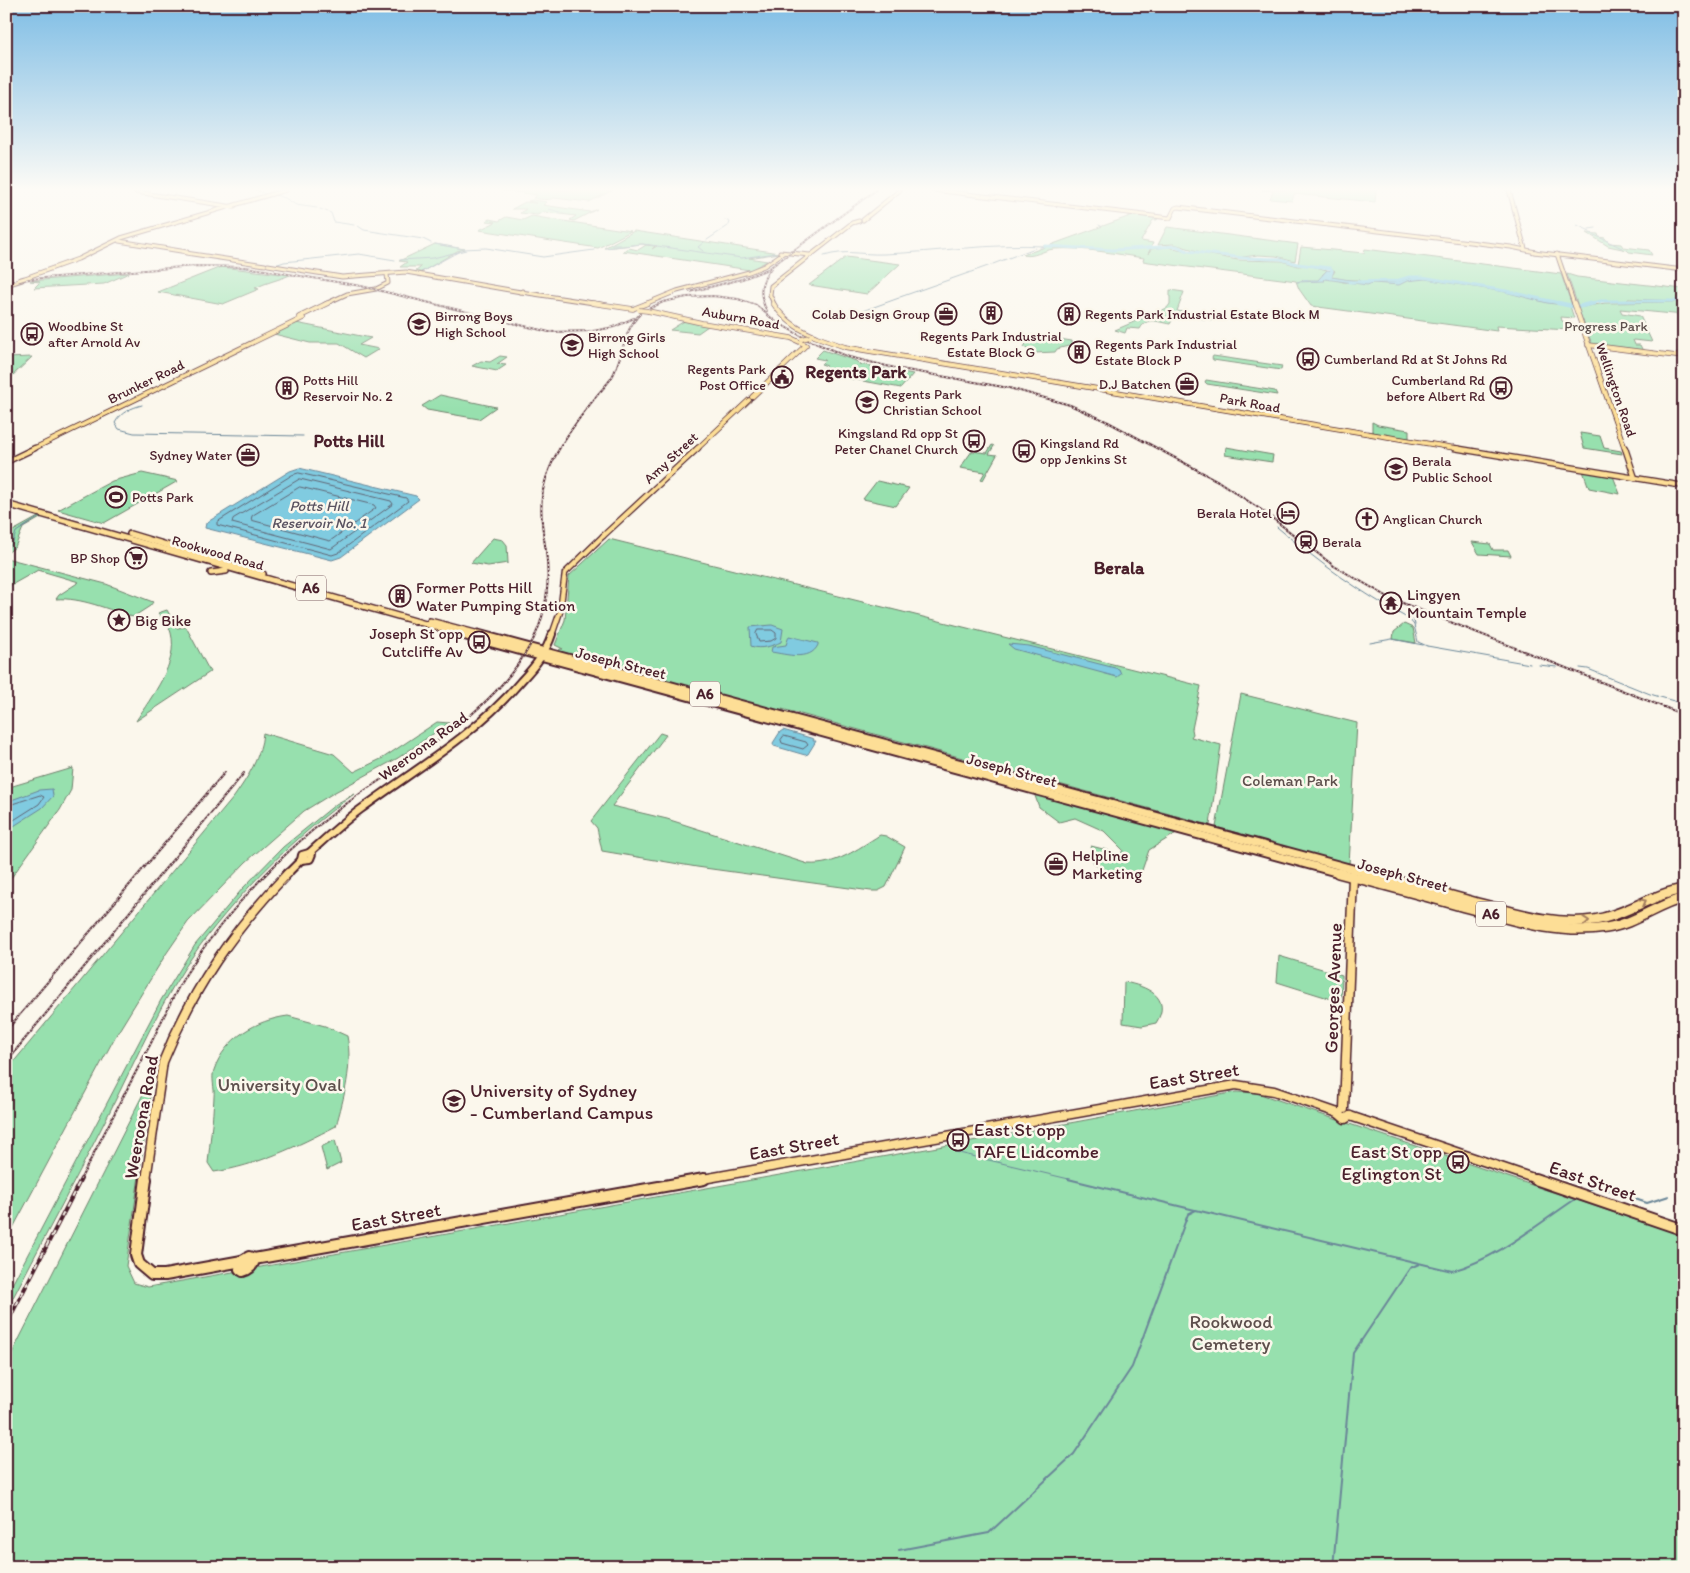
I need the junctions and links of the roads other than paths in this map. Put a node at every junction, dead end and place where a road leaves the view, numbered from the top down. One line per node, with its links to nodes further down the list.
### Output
1 (67, 263): 10 (highway)
2 (257, 263): 7 (main road, Auburn Road)
3 (768, 263): 11 (main road)
4 (800, 263): 12 (main road, Park Road)
5 (1560, 263): 14 (main road, Wellington Road)
6 (1632, 263): 8 (main road)
7 (267, 265): 9 (main road, Auburn Road)
8 (1684, 270)
9 (387, 274): 11 (main road, Auburn Road); 16 (main road, Brunker Road)
10 (6, 284)
11 (638, 308): 13 (main road, Auburn Road, bridge)
12 (812, 336): 13 (main road, bridge); 17 (main road, Park Road)
13 (800, 340): 26 (main road, Amy Street)
14 (1588, 345): 15 (main road); 17 (main road, Wellington Road)
15 (1684, 358)
16 (6, 462)
17 (1635, 478): 18 (main road, Park Road)
18 (1684, 486)
19 (6, 500): 25 (highway, Rookwood Road / A6)
20 (6, 504): 21 (highway, Rookwood Road / A6)
21 (32, 511): 22 (highway); 23 (highway, Rookwood Road / A6)
22 (13, 512)
23 (232, 570): 24 (highway); 25 (highway, Rookwood Road / A6)
24 (211, 573)
25 (423, 622): 26 (highway, Joseph Street / A6)
26 (543, 655): 27 (highway, Joseph Street / A6); 32 (main road, Weeroona Road)
27 (1353, 872): 28 (highway, Joseph Street / A6, one-way to 28); 29 (highway, Joseph Street / A6); 30 (main road, Georges Avenue)
28 (1684, 889)
29 (1684, 898)
30 (1344, 1113): 31 (main road, East Street); 32 (main road, East Street)
31 (1684, 1230)
32 (242, 1261)

